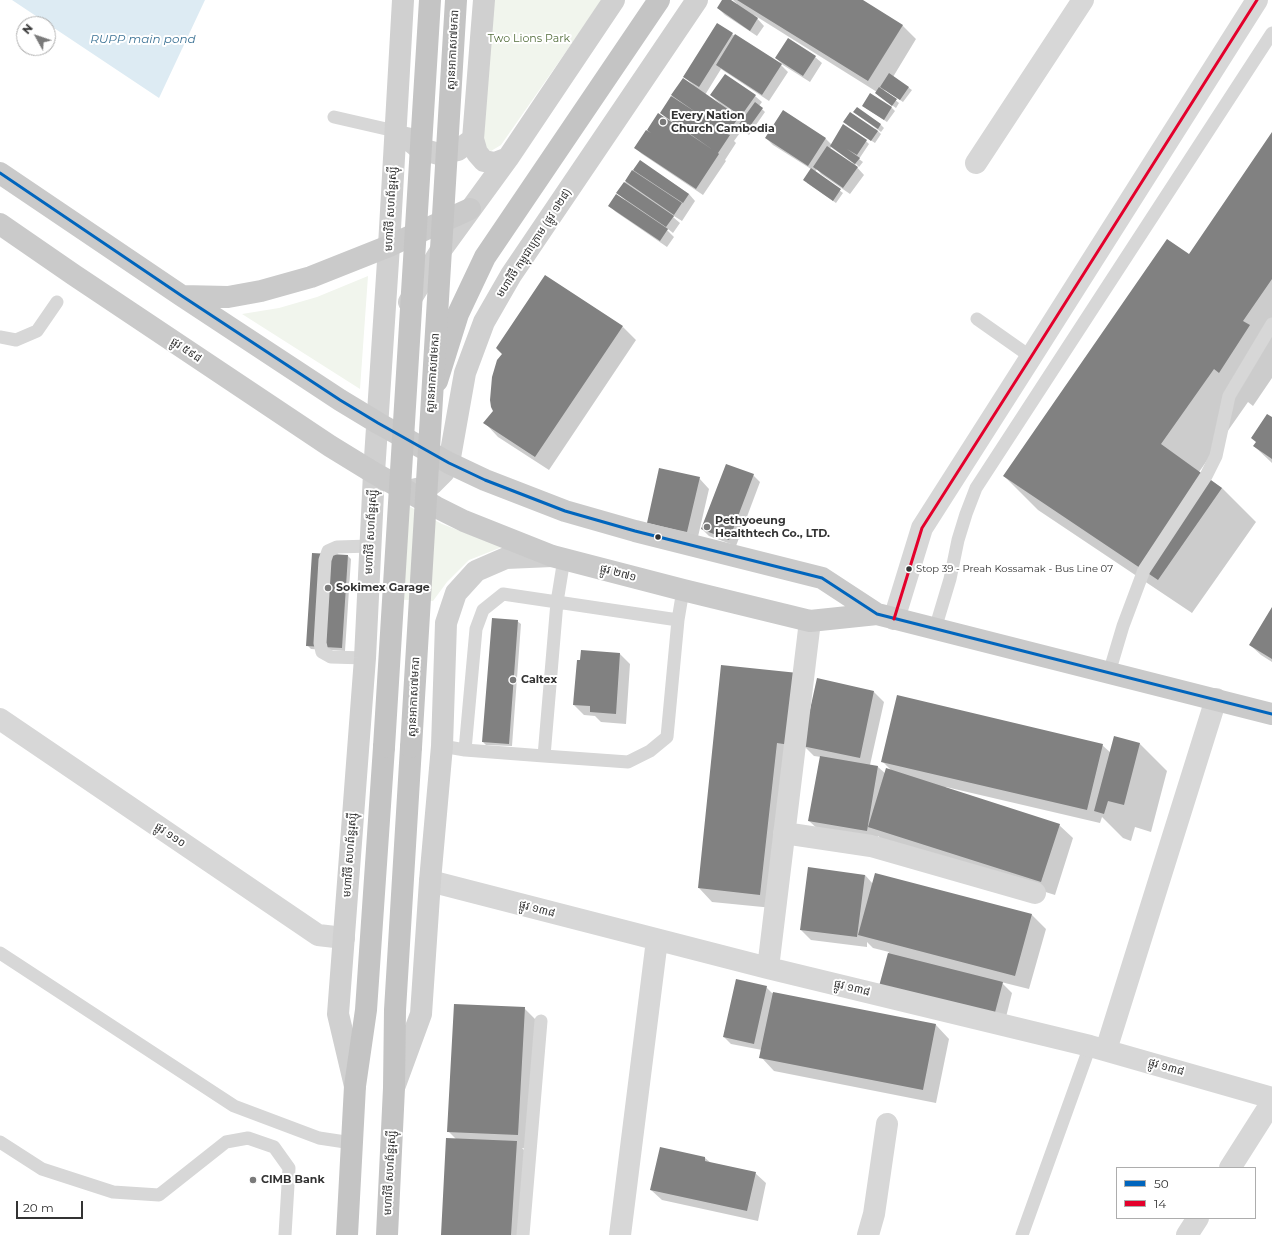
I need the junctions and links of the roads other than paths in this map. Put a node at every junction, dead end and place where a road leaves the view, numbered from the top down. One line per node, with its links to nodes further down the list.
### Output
1 (402, 0): 12 (main road, មហាវិថី សហព័ន្ធរុស្ស៊ី)
2 (430, 0): 58 (highway, មហាវិថី សហព័ន្ធរុស្ស៊ី, bridge)
3 (456, 0): 27 (highway, ស្ពានអាកាស៧មករា, bridge)
4 (484, 0): 13 (main road)
5 (614, 0): 14 (main road)
6 (659, 0): 27 (highway, bridge)
7 (697, 0): 29 (main road, មហាវិថី កម្ពុជាក្រោម (ផ្លូវ ១២៨))
8 (1083, 0): 15 (street)
9 (1256, 0): 25 (street)
10 (1272, 33): 39 (lane)
11 (334, 117): 12 (lane)
12 (395, 124): 13 (main road); 19 (main road, មហាវិថី សហព័ន្ធរុស្ស៊ី)
13 (473, 139): 14 (main road)
14 (508, 158): 17 (main road)
15 (976, 163)
16 (0, 173): 20 (main road)
17 (470, 209): 19 (main road); 26 (main road)
18 (0, 224): 30 (main road, ផ្លូវ ៥៩៨)
19 (389, 246): 20 (main road); 26 (main road, មហាវិថី សហព័ន្ធរុស្ស៊ី)
20 (182, 296): 28 (main road)
21 (56, 302): 24 (lane)
22 (977, 320): 25 (lane)
23 (1272, 324): 41 (lane)
24 (0, 337)
25 (1031, 357): 36 (street)
26 (382, 361): 28 (main road, មហាវិថី សហព័ន្ធរុស្ស៊ី)
27 (432, 398): 46 (highway, ស្ពានអាកាស៧មករា, bridge)
28 (378, 423): 29 (main road, ផ្លូវ ២៧១); 30 (main road, មហាវិថី សហព័ន្ធរុស្ស៊ី)
29 (449, 462): 31 (main road, មហាវិថី កម្ពុជាក្រោម (ផ្លូវ ១២៨)); 36 (main road, ផ្លូវ ២៧១)
30 (374, 473): 31 (main road, ផ្លូវ ២៧១); 32 (main road, មហាវិថី សហព័ន្ធរុស្ស៊ី)
31 (407, 491): 33 (main road, ផ្លូវ ២៧១)
32 (370, 546): 40 (main road, មហាវិថី សហព័ន្ធរុស្ស៊ី); 40 (lane)
33 (558, 557): 34 (main road, ផ្លូវ ២៧១); 35 (lane); 45 (main road, មហាវិថី សហព័ន្ធរុស្ស៊ី)
34 (683, 590): 37 (lane); 38 (main road, ផ្លូវ ២៧១)
35 (557, 602): 37 (lane); 47 (lane); 48 (lane)
36 (885, 617): 38 (main road, ផ្លូវ ២៧១); 39 (main road, ផ្លូវ ២៧១)
37 (678, 620): 48 (lane)
38 (810, 621): 49 (street)
39 (935, 630): 41 (main road, ផ្លូវ ២៧១)
40 (365, 658): 52 (main road, មហាវិថី សហព័ន្ធរុស្ស៊ី)
41 (1109, 673): 42 (main road, ផ្លូវ ២៧១)
42 (1216, 699): 43 (main road, ផ្លូវ ២៧១); 57 (street)
43 (1272, 714)
44 (0, 719): 52 (street, ផ្លូវ ១១០)
45 (442, 746): 47 (lane); 50 (main road, មហាវិថី សហព័ន្ធរុស្ស៊ី)
46 (411, 747): 59 (highway, មហាវិថី សហព័ន្ធរុស្ស៊ី)
47 (465, 750): 48 (lane)
48 (544, 756)
49 (784, 833): 51 (street); 55 (street)
50 (430, 881): 53 (street, ផ្លូវ ១៣៨); 59 (main road, មហាវិថី សហព័ន្ធរុស្ស៊ី)
51 (1035, 893)
52 (344, 938): 58 (main road, មហាវិថី សហព័ន្ធរុស្ស៊ី)
53 (656, 940): 55 (street, ផ្លូវ ១៣៨); 71 (street)
54 (0, 953): 64 (lane)
55 (768, 968): 57 (street, ផ្លូវ ១៣៨)
56 (541, 1021): 70 (lane)
57 (1098, 1048): 60 (street, ផ្លូវ ១៣៨); 73 (lane)
58 (355, 1086): 64 (highway, មហាវិថី សហព័ន្ធរុស្ស៊ី)
59 (394, 1088): 69 (highway, មហាវិថី សហព័ន្ធរុស្ស៊ី)
60 (1272, 1098)
61 (1272, 1102): 65 (street)
62 (887, 1124): 72 (street)
63 (0, 1142): 67 (lane)
64 (352, 1142): 68 (highway, មហាវិថី សហព័ន្ធរុស្ស៊ី)
65 (1231, 1167)
66 (1197, 1219): 74 (street)
67 (285, 1235)
68 (347, 1235)
69 (387, 1235)
70 (523, 1235)
71 (620, 1235)
72 (868, 1235)
73 (1022, 1235)
74 (1187, 1235)

